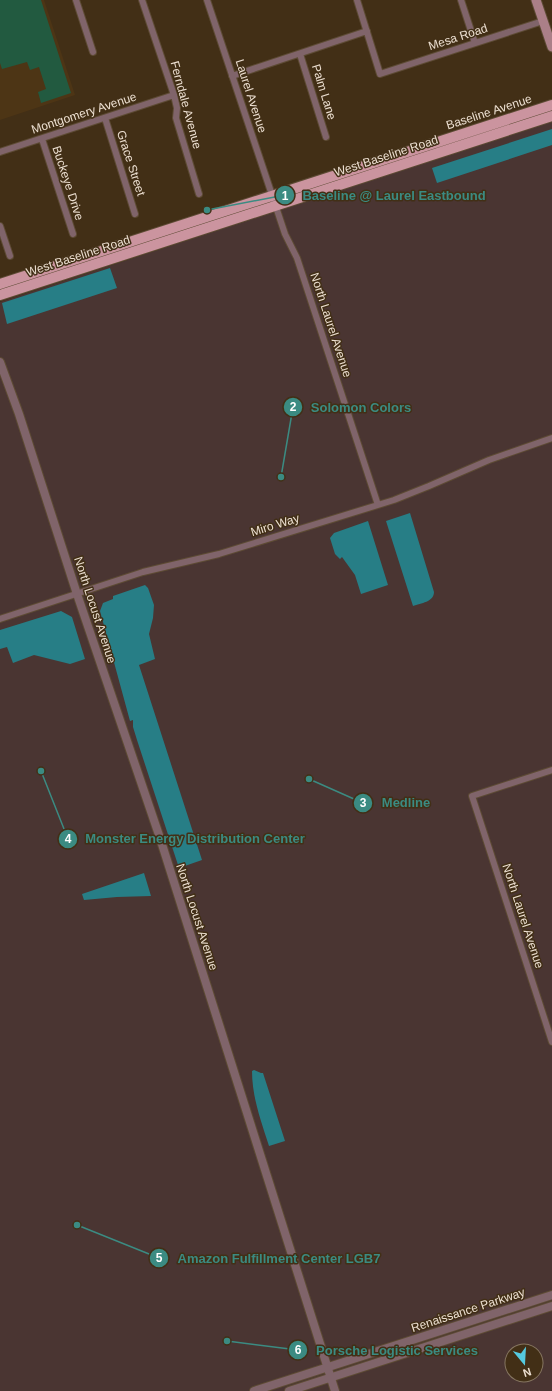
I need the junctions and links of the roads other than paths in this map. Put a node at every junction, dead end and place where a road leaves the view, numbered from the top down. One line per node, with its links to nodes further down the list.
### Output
1 (76, 0): 11 (street)
2 (142, 0): 14 (street, Ferndale Avenue)
3 (207, 0): 13 (street, Laurel Avenue)
4 (357, 0): 8 (street)
5 (461, 0): 9 (street)
6 (536, 0): 7 (main road)
7 (543, 21): 9 (street, Mesa Road); 10 (main road)
8 (366, 31): 9 (street, Mesa Road); 12 (street)
9 (475, 43)
10 (552, 47)
11 (93, 52)
12 (300, 54): 13 (street); 18 (street, Palm Lane)
13 (232, 76): 22 (street, Laurel Avenue)
14 (174, 96): 17 (street, Montgomery Avenue); 21 (street, Ferndale Avenue)
15 (552, 105): 22 (main road, Baseline Avenue)
16 (552, 116): 22 (main road, West Baseline Road)
17 (105, 118): 19 (street, Montgomery Avenue); 23 (street, Grace Street)
18 (326, 137)
19 (42, 139): 20 (street, Montgomery Avenue); 25 (street, Buckeye Drive)
20 (0, 152)
21 (200, 194)
22 (274, 200): 27 (main road, Baseline Avenue); 28 (main road, West Baseline Road); 31 (street, North Laurel Avenue)
23 (136, 214)
24 (0, 226): 26 (street)
25 (73, 234)
26 (10, 256)
27 (0, 284)
28 (0, 295)
29 (0, 362): 32 (street, North Locust Avenue)
30 (552, 438): 31 (street, Miro Way)
31 (378, 505): 32 (street, Miro Way)
32 (77, 594): 33 (street, Miro Way); 38 (street, North Locust Avenue)
33 (0, 619)
34 (552, 770): 35 (street, North Laurel Avenue)
35 (552, 1042)
36 (552, 1295): 38 (street, Renaissance Parkway)
37 (552, 1306): 39 (street, Renaissance Parkway)
38 (327, 1367): 39 (street, North Locust Avenue); 40 (street, Renaissance Parkway)
39 (331, 1377): 41 (street, Renaissance Parkway); 42 (street, North Locust Avenue)
40 (254, 1391)
41 (289, 1391)
42 (335, 1391)

